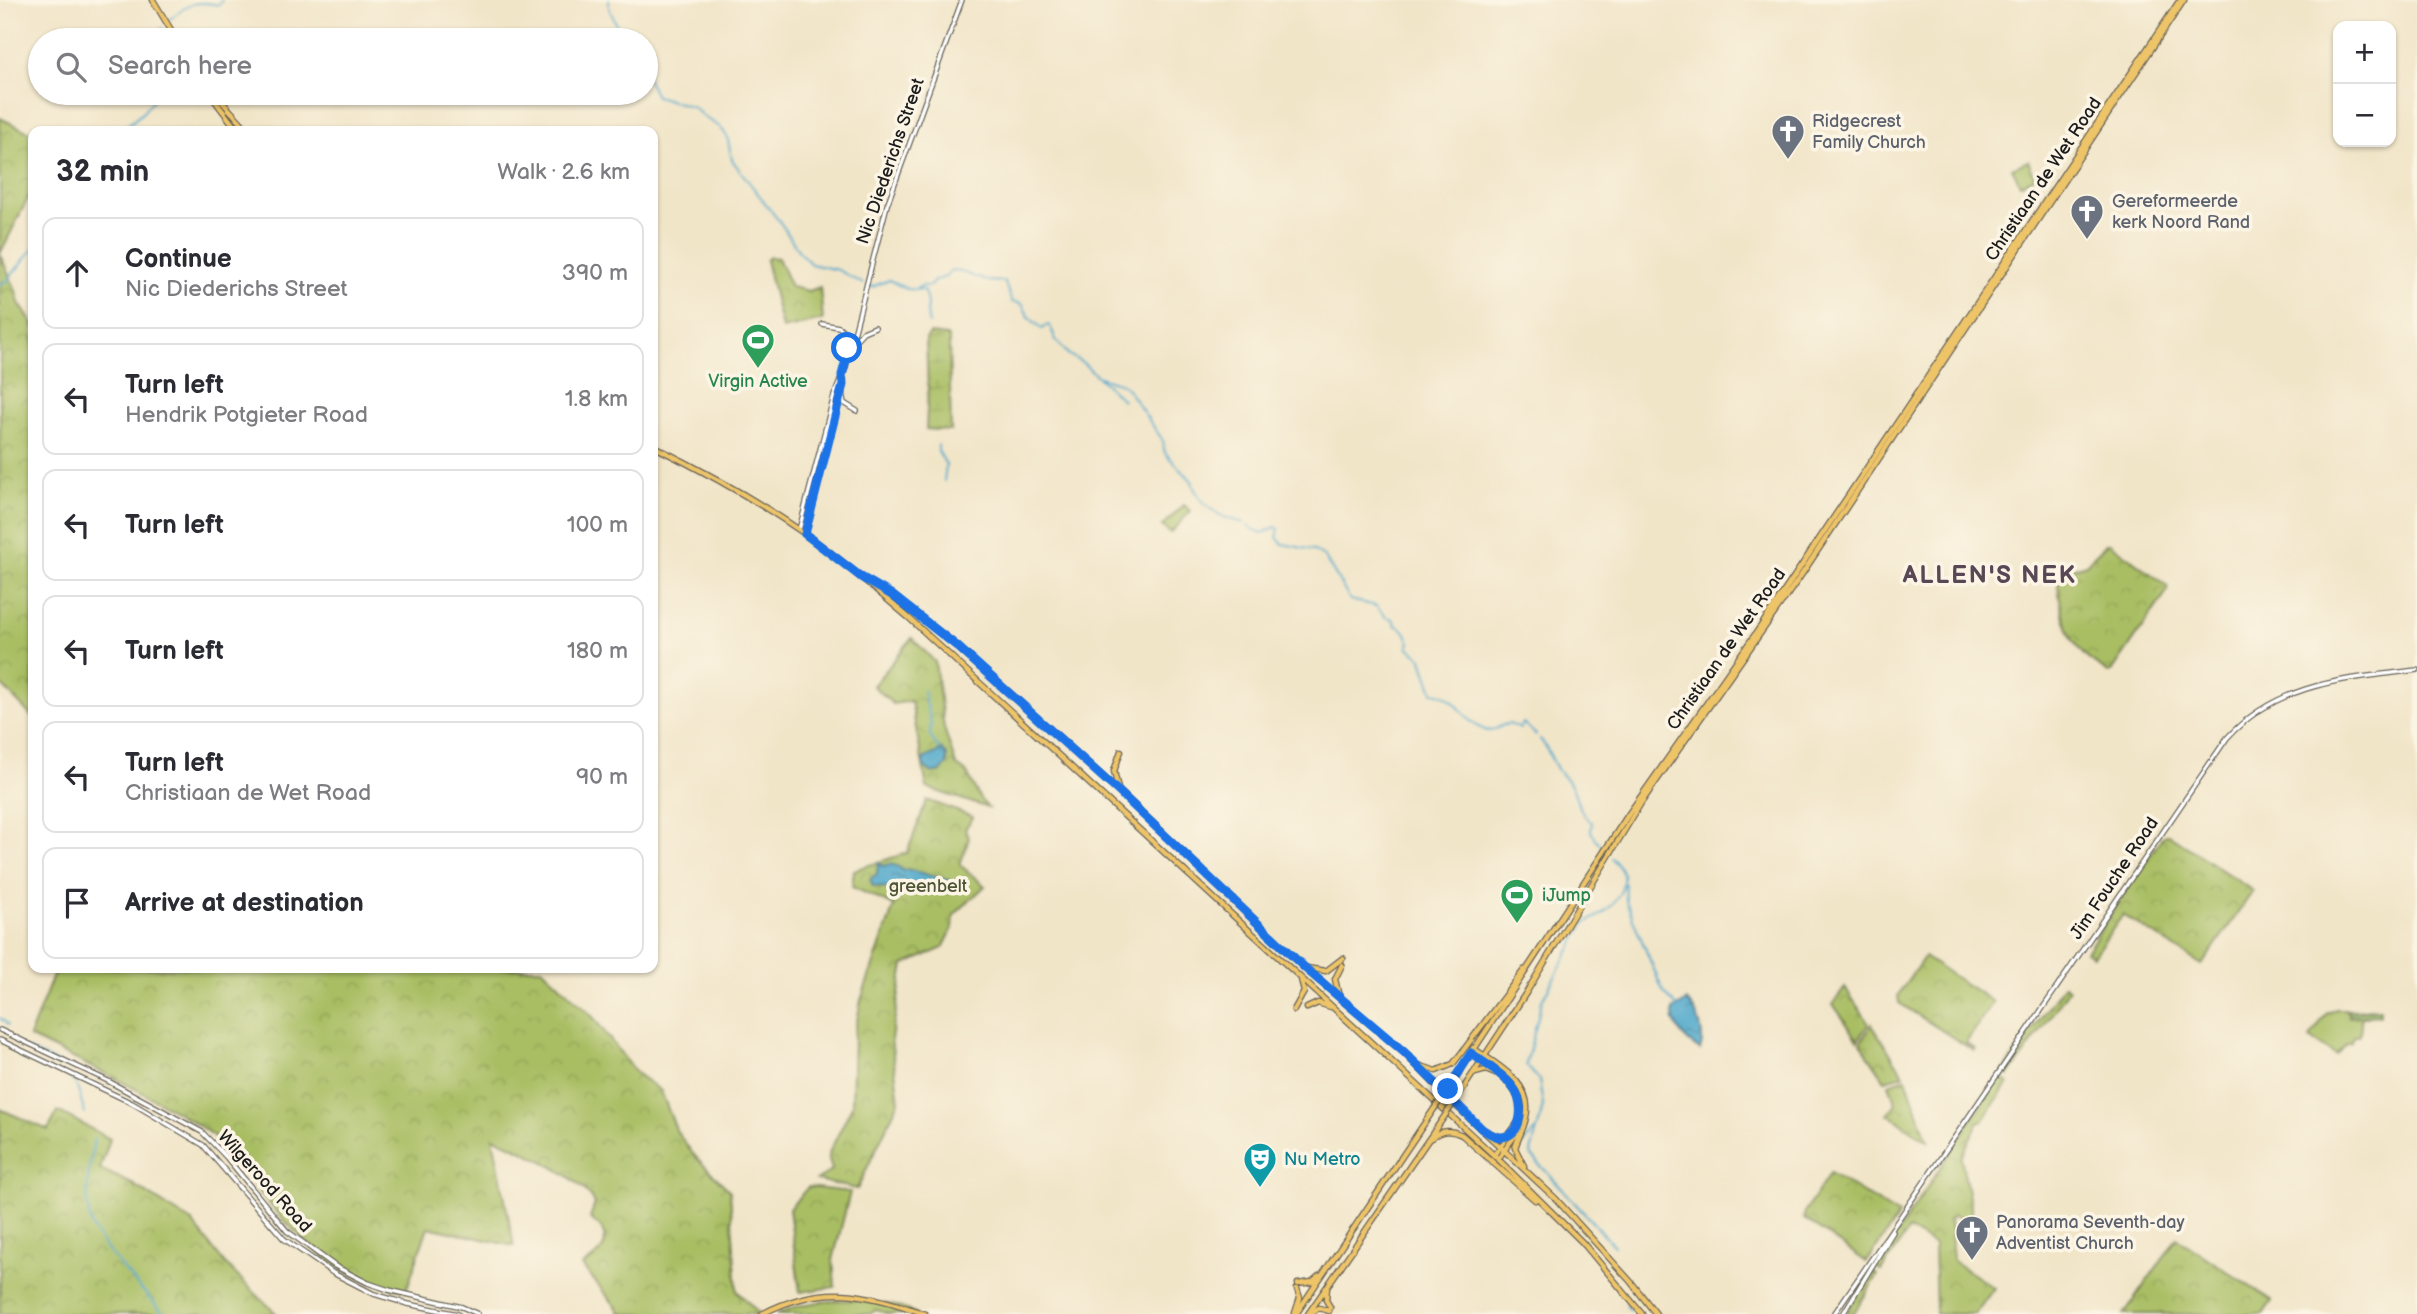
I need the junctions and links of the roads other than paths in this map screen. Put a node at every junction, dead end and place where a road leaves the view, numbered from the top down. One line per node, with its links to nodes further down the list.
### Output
1 (153, 0): 4 (main road)
2 (962, 0): 11 (street, Nic Diederichs Street)
3 (2182, 0): 26 (main road, Christiaan de Wet Road); 36 (main road, Christiaan de Wet Road)
4 (170, 28)
5 (220, 105): 7 (main road)
6 (223, 105): 8 (main road)
7 (234, 126)
8 (244, 126)
9 (822, 324): 12 (street)
10 (875, 327): 11 (street)
11 (850, 347): 12 (street, Nic Diederichs Street)
12 (848, 353): 13 (street, Nic Diederichs Street)
13 (842, 375): 14 (street, Nic Diederichs Street); 18 (street, Nic Diederichs Street)
14 (843, 384): 15 (street, Nic Diederichs Street); 16 (street)
15 (837, 407): 18 (street); 20 (street, Nic Diederichs Street)
16 (857, 411)
17 (658, 449): 19 (main road)
18 (818, 458): 19 (street, Nic Diederichs Street)
19 (799, 530): 20 (main road)
20 (805, 534): 21 (main road)
21 (861, 577): 24 (main road); 29 (main road)
22 (2417, 670): 50 (street, Jim Fouche Road)
23 (1121, 751): 24 (main road)
24 (1119, 792): 28 (main road)
25 (1343, 957): 28 (main road)
26 (1534, 959): 37 (main road, Christiaan de Wet Road); 38 (main road)
27 (1342, 965): 30 (main road)
28 (1305, 968): 30 (main road)
29 (1299, 976): 32 (main road); 33 (main road)
30 (1340, 999): 38 (main road)
31 (1307, 1007): 33 (main road)
32 (1294, 1010)
33 (1338, 1011): 48 (main road)
34 (0, 1030): 55 (street, Wilgerood Road)
35 (0, 1040): 54 (street, Wilgerood Road)
36 (1493, 1040): 39 (main road, Christiaan de Wet Road); 40 (main road)
37 (1472, 1051): 39 (main road); 52 (main road, Christiaan de Wet Road, bridge)
38 (1404, 1052): 44 (main road)
39 (1483, 1058): 40 (main road); 41 (main road, Christiaan de Wet Road); 42 (main road)
40 (1496, 1066): 43 (main road)
41 (1472, 1074): 42 (main road); 47 (main road, Christiaan de Wet Road, bridge)
42 (1500, 1076): 45 (main road)
43 (1524, 1124): 46 (main road); 49 (main road)
44 (1482, 1129): 45 (main road); 46 (main road)
45 (1512, 1133): 46 (main road)
46 (1503, 1149): 48 (main road); 49 (main road)
47 (1418, 1154): 51 (main road); 53 (main road, Christiaan de Wet Road)
48 (1496, 1157): 51 (main road)
49 (1530, 1174): 61 (main road)
50 (1909, 1206): 62 (street, Jim Fouche Road); 63 (street, Jim Fouche Road)
51 (1558, 1218): 60 (main road)
52 (1323, 1273): 58 (main road, Christiaan de Wet Road); 58 (main road)
53 (1328, 1283): 59 (main road, Christiaan de Wet Road); 59 (main road)
54 (458, 1314)
55 (478, 1314)
56 (761, 1314): 57 (main road)
57 (925, 1314)
58 (1295, 1314)
59 (1309, 1314)
60 (1642, 1314)
61 (1656, 1314)
62 (1835, 1314)
63 (1843, 1314)

